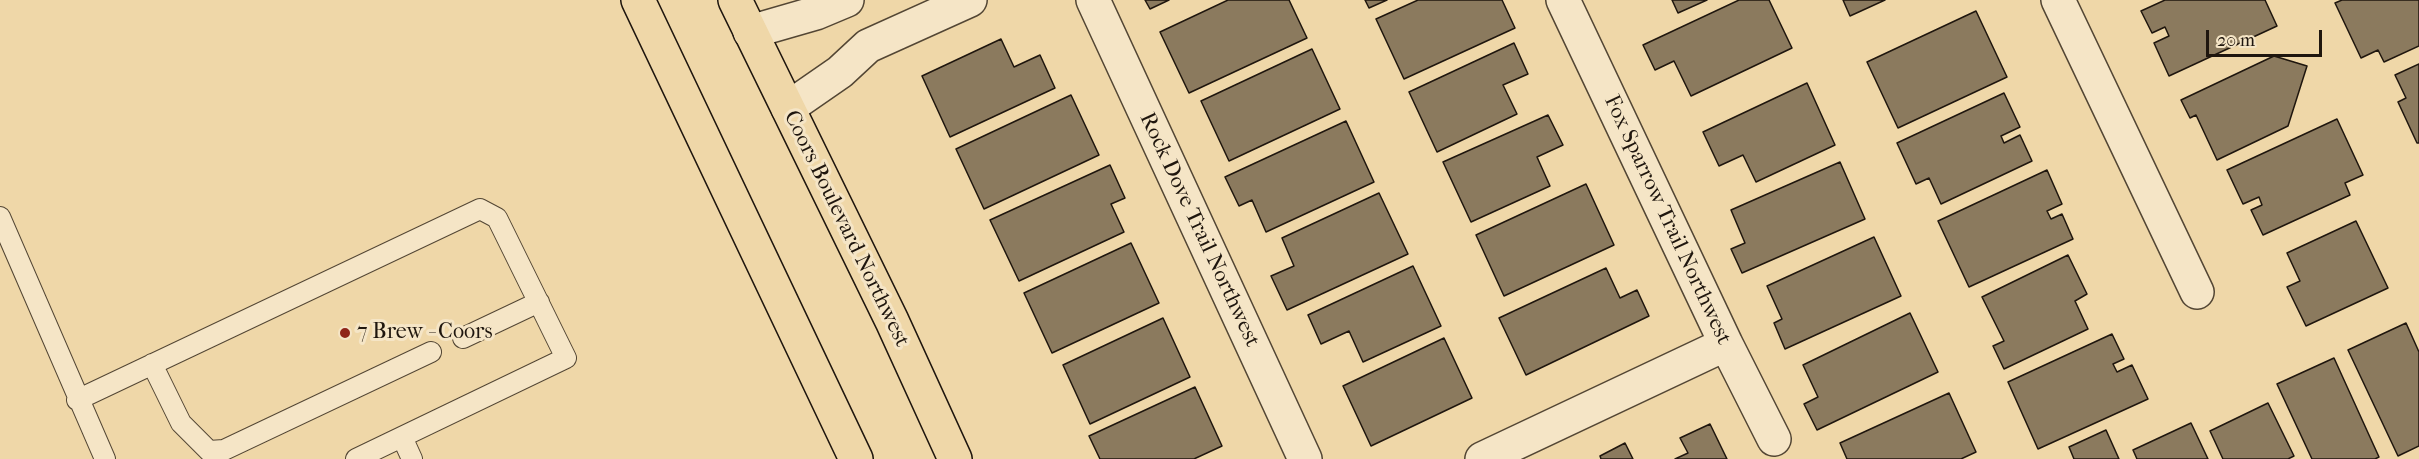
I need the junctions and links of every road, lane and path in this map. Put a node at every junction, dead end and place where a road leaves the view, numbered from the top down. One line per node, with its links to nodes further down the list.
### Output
1 (638, 0): 20 (main road)
2 (735, 0): 8 (main road, Coors Boulevard Northwest)
3 (847, 0): 8 (street)
4 (969, 0): 9 (street)
5 (1093, 0): 25 (street, Rock Dove Trail Northwest)
6 (1563, 0): 14 (street, Fox Sparrow Trail Northwest)
7 (2058, 0): 11 (street)
8 (750, 32): 9 (main road, Coors Boulevard Northwest)
9 (788, 108): 24 (main road, Coors Boulevard Northwest)
10 (0, 217): 17 (lane)
11 (2197, 292)
12 (539, 302): 13 (lane); 16 (lane); 18 (lane)
13 (463, 338)
14 (1726, 344): 19 (street, Fox Sparrow Trail Northwest); 26 (street)
15 (431, 352): 16 (lane)
16 (153, 364): 17 (lane)
17 (77, 400): 21 (lane)
18 (402, 437): 22 (lane); 23 (lane)
19 (1774, 439)
20 (845, 451)
21 (105, 459)
22 (356, 459)
23 (412, 459)
24 (955, 459)
25 (1305, 459)
26 (1482, 459)

